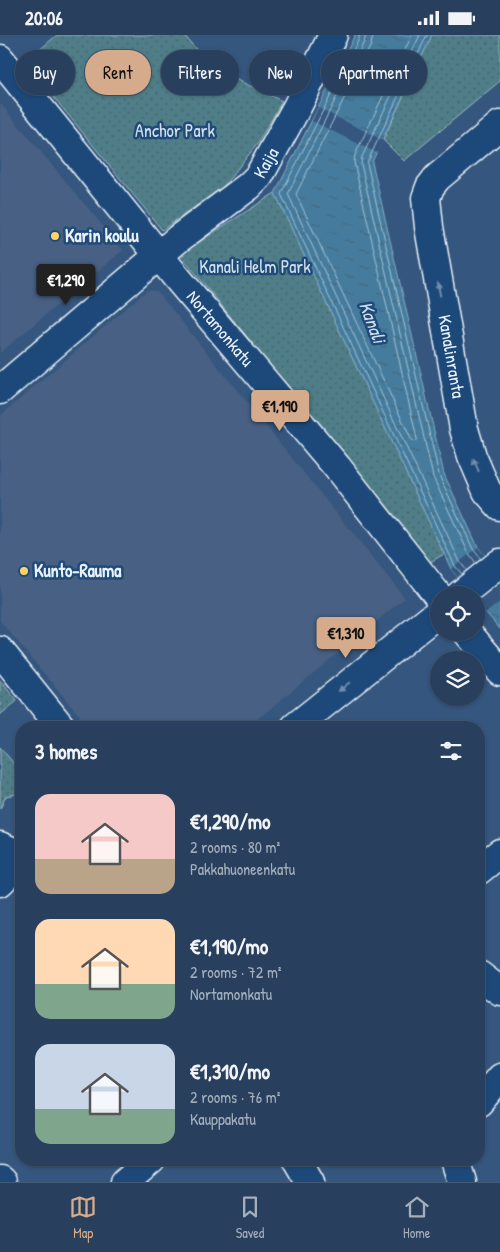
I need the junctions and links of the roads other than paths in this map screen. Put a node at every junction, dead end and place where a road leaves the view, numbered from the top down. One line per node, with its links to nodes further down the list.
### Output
1 (333, 35): 4 (street, Kaija)
2 (0, 59): 4 (street, Nortamonkatu)
3 (500, 125): 6 (street, Kanalinranta, one-way to 3)
4 (159, 255): 5 (street, Kaija); 8 (street, Nortamonkatu)
5 (0, 390)
6 (500, 506)
7 (497, 565): 9 (street)
8 (430, 586)
9 (471, 586)
10 (430, 619): 15 (street, one-way to 15)
11 (475, 641): 13 (street)
12 (0, 651): 14 (street)
13 (500, 671)
14 (56, 721)
15 (303, 721)
16 (0, 846): 17 (street)
17 (15, 852)
18 (500, 853): 19 (street)
19 (485, 865)
20 (15, 867): 21 (street)
21 (0, 882)
22 (485, 980): 23 (street)
23 (500, 991)
24 (500, 1077): 25 (street)
25 (485, 1095)
26 (144, 1166): 29 (street)
27 (301, 1166): 30 (street)
28 (457, 1166): 31 (street)
29 (126, 1182)
30 (310, 1182)
31 (462, 1182)

